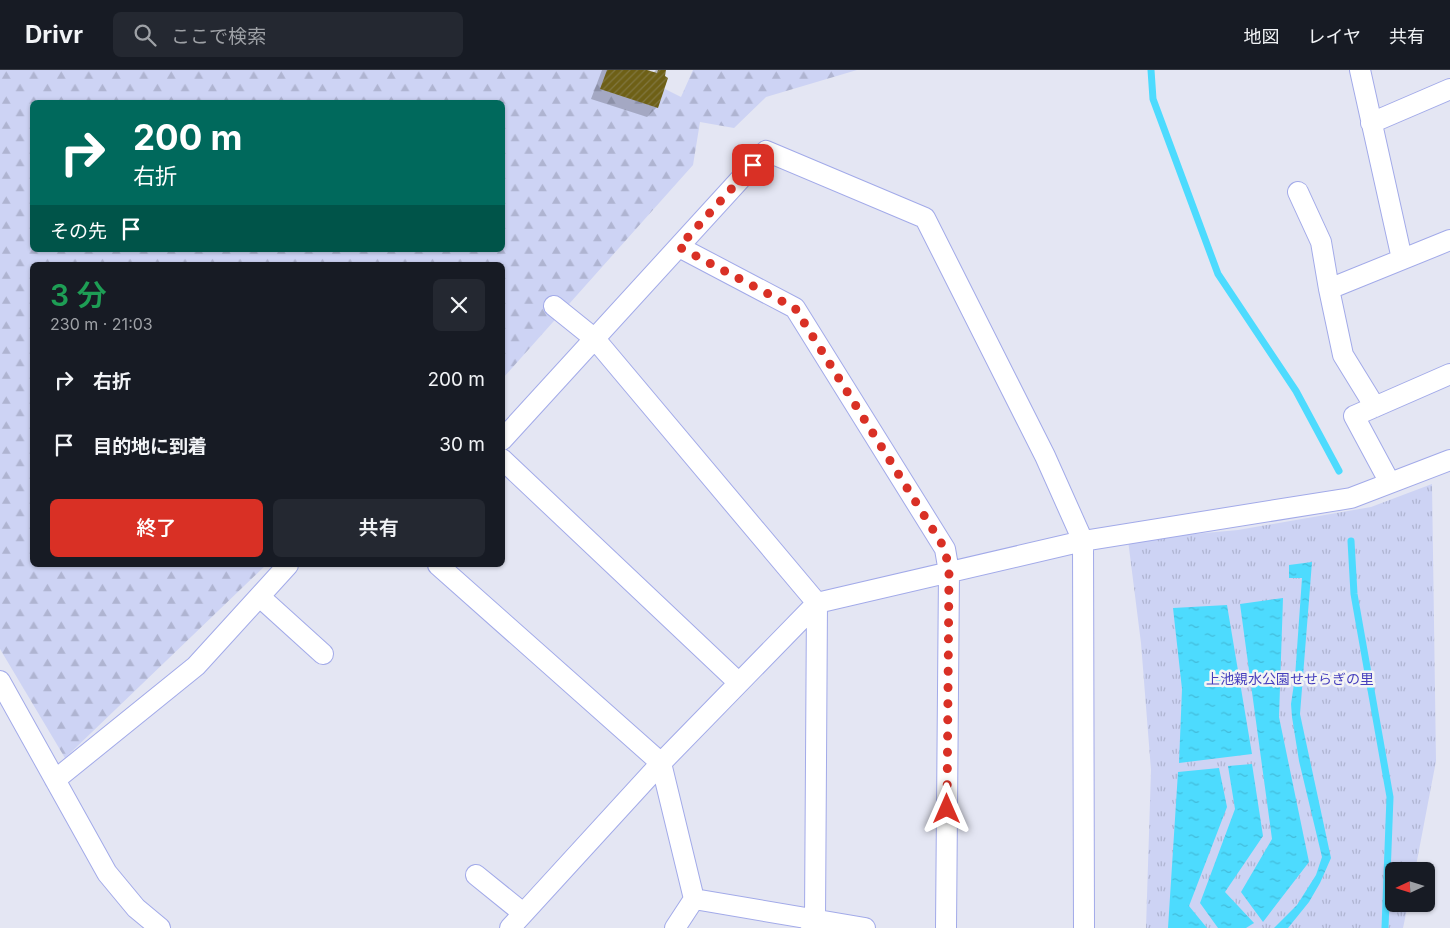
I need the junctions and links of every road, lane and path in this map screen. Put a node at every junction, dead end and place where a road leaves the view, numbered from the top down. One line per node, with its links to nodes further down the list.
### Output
1 (1360, 70): 3 (street)
2 (1450, 89): 3 (street)
3 (1371, 123): 7 (street)
4 (1298, 192): 8 (street)
5 (1450, 240): 7 (street)
6 (679, 247): 10 (street); 17 (street); 20 (street)
7 (1402, 260): 8 (street)
8 (1329, 289): 12 (street)
9 (554, 306): 10 (street)
10 (595, 339): 13 (street); 22 (street)
11 (1450, 374): 12 (street)
12 (1375, 407): 16 (street)
13 (505, 437)
14 (1450, 460): 16 (street)
15 (505, 462): 25 (street)
16 (1390, 483): 17 (street)
17 (1083, 541): 20 (street); 37 (street)
18 (286, 567): 21 (street)
19 (440, 567): 26 (street)
20 (949, 572): 22 (street); 36 (street)
21 (260, 597): 23 (street); 27 (street)
22 (817, 603): 25 (street); 31 (street)
23 (323, 654)
24 (0, 681): 27 (street)
25 (739, 683): 26 (street)
26 (661, 763): 29 (street); 30 (street)
27 (55, 780): 32 (street)
28 (476, 875): 30 (street)
29 (694, 899): 31 (street); 34 (street)
30 (523, 913): 33 (street)
31 (813, 924): 35 (street)
32 (160, 928)
33 (510, 928)
34 (675, 928)
35 (865, 928)
36 (946, 928)
37 (1084, 928)

